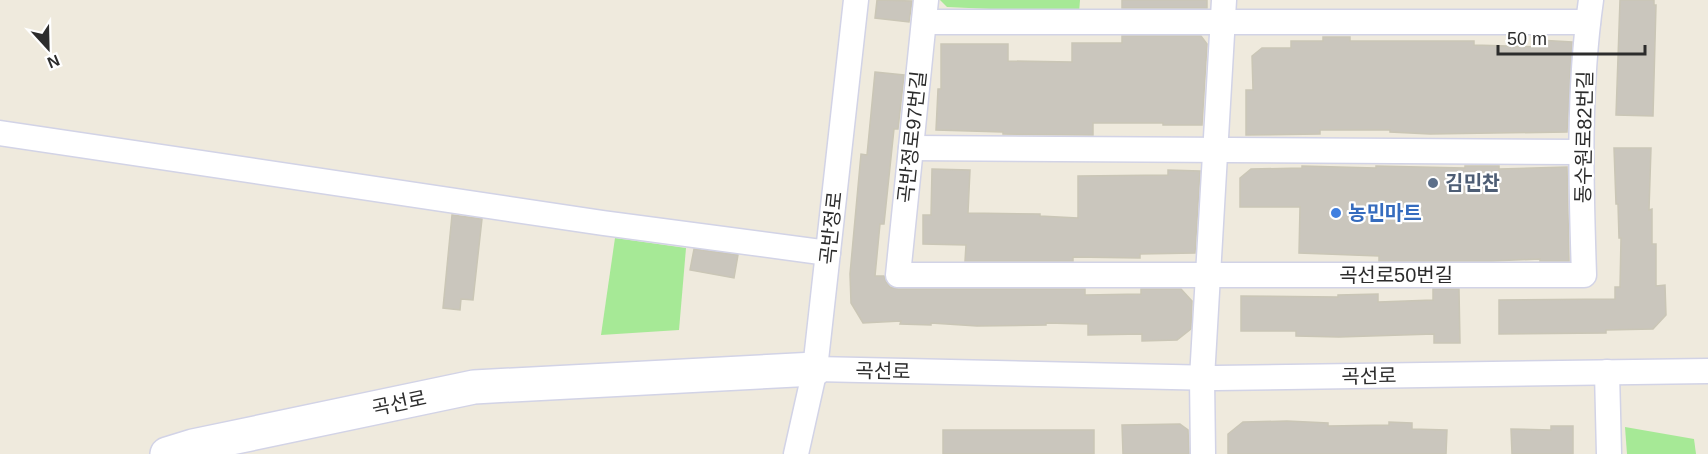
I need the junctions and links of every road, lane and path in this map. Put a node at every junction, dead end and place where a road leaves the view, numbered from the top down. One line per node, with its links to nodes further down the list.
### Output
1 (856, 0): 9 (street, 곡반정로)
2 (925, 11): 3 (street); 6 (street, 곡반정로97번길)
3 (1224, 11): 4 (street); 7 (street)
4 (1589, 11): 8 (street, 동수원로82번길)
5 (0, 133): 9 (street)
6 (911, 148): 7 (street); 10 (street, 곡반정로97번길)
7 (1215, 150): 8 (street); 11 (street)
8 (1581, 152): 12 (street, 동수원로82번길)
9 (828, 253): 13 (street, 곡반정로)
10 (898, 275): 11 (street, 곡선로50번길)
11 (1208, 275): 12 (street, 곡선로50번길); 16 (street)
12 (1584, 275)
13 (815, 369): 16 (street, 곡선로); 17 (main road, 곡선로); 18 (street, 곡반정로)
14 (1708, 371): 15 (street, 곡선로)
15 (1607, 372): 16 (street, 곡선로); 20 (street)
16 (1202, 378): 19 (street)
17 (167, 454)
18 (796, 454)
19 (1203, 454)
20 (1610, 454)

